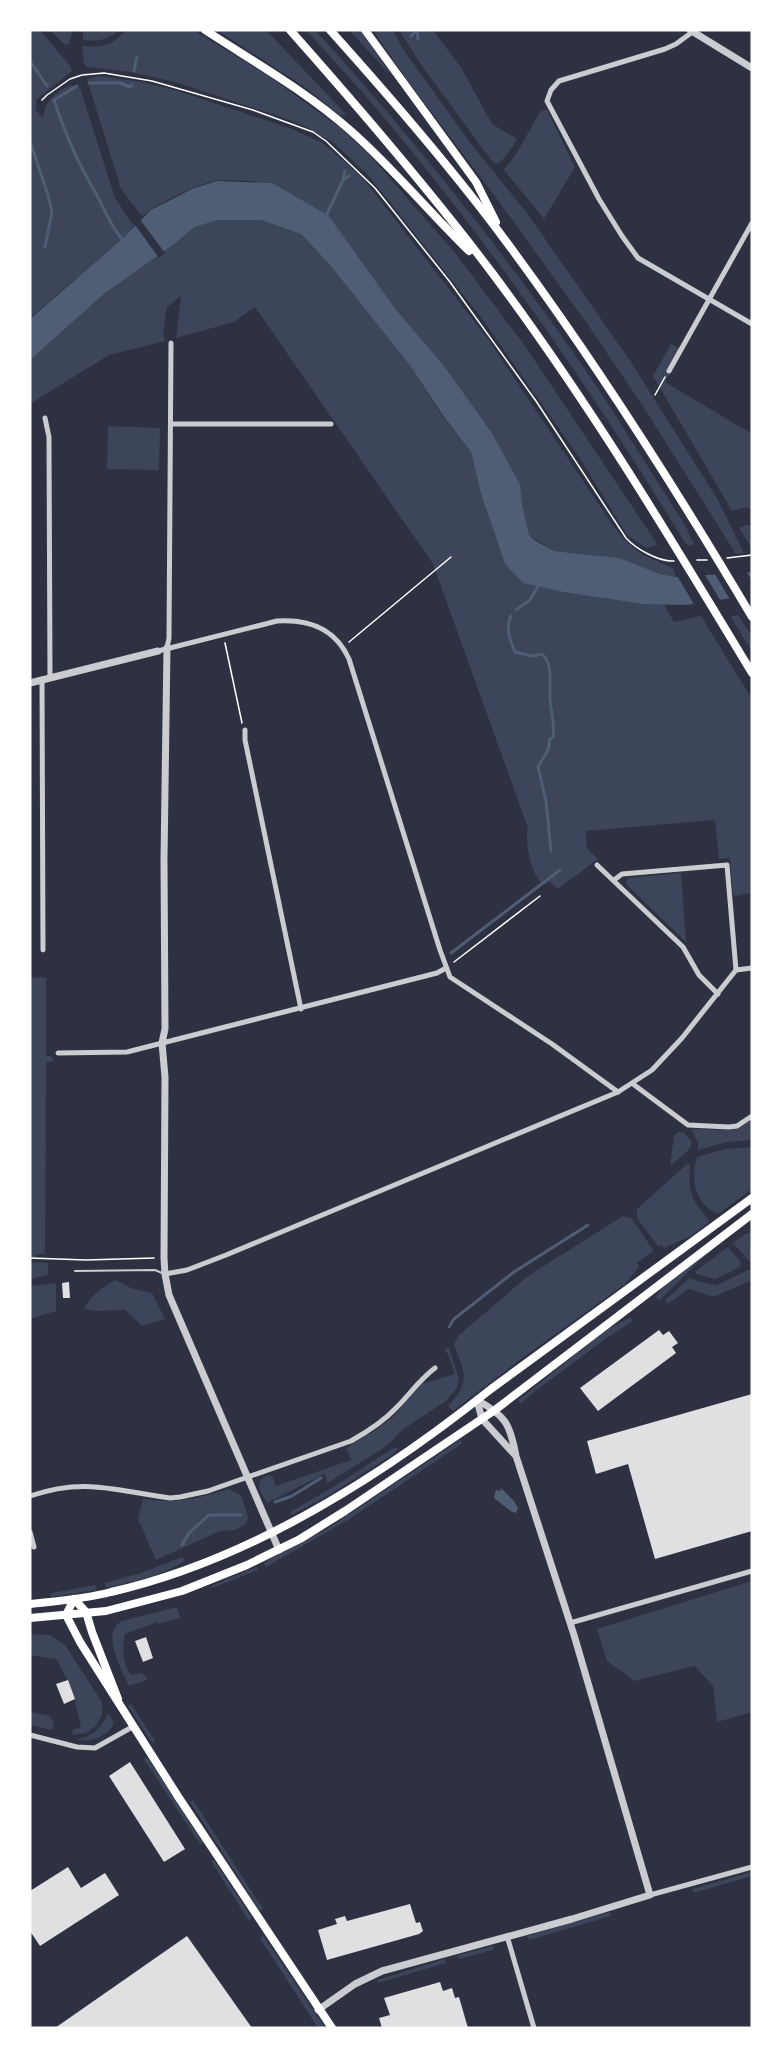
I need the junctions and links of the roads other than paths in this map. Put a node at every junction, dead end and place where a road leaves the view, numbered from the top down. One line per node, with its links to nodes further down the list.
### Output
1 (205, 30): 9 (main road)
2 (290, 30): 9 (main road)
3 (330, 30): 8 (main road)
4 (365, 30): 8 (main road)
5 (693, 31): 6 (street); 10 (street)
6 (752, 68)
7 (752, 223): 10 (street)
8 (504, 239): 17 (main road)
9 (493, 274): 20 (main road)
10 (708, 299): 11 (street); 13 (street)
11 (752, 324)
12 (171, 343): 15 (street)
13 (669, 371)
14 (45, 418): 21 (street)
15 (171, 424): 16 (street); 18 (street)
16 (331, 424)
17 (752, 616)
18 (167, 648): 19 (street); 28 (street); 33 (street)
19 (158, 651): 21 (street)
20 (752, 673)
21 (50, 677): 22 (street)
22 (42, 680): 23 (street); 27 (street)
23 (30, 682)
24 (245, 730): 32 (street)
25 (597, 865): 26 (street)
26 (614, 880): 30 (street); 31 (street)
27 (43, 950)
28 (446, 968): 32 (street); 36 (street)
29 (752, 968): 30 (street)
30 (735, 970): 31 (street)
31 (718, 994): 35 (street)
32 (301, 1009): 33 (street)
33 (162, 1043): 34 (street); 41 (street)
34 (58, 1053)
35 (633, 1084): 36 (street); 37 (street)
36 (618, 1092): 41 (street)
37 (752, 1116)
38 (752, 1198): 43 (main road)
39 (752, 1214): 44 (main road)
40 (75, 1271): 41 (lane)
41 (165, 1274): 47 (street)
42 (435, 1368): 47 (street)
43 (477, 1400): 44 (street); 45 (street); 50 (main road)
44 (495, 1410): 45 (main road); 46 (street)
45 (482, 1419): 46 (street); 52 (main road)
46 (516, 1456): 59 (street)
47 (248, 1478): 48 (street); 50 (street)
48 (30, 1496)
49 (30, 1532): 51 (street)
50 (270, 1533): 52 (street); 54 (main road)
51 (34, 1547)
52 (279, 1550): 56 (main road)
53 (752, 1571): 59 (street)
54 (74, 1599): 55 (main road); 56 (main road); 57 (main road)
55 (30, 1604)
56 (86, 1612): 57 (main road); 60 (main road)
57 (66, 1615): 58 (main road); 60 (main road)
58 (30, 1618)
59 (570, 1623): 64 (street)
60 (118, 1699): 61 (main road)
61 (134, 1726): 62 (street); 66 (main road)
62 (30, 1735)
63 (752, 1867): 64 (street)
64 (650, 1895): 65 (street)
65 (507, 1936): 66 (street); 68 (street)
66 (318, 2010): 67 (main road)
67 (332, 2028)
68 (534, 2028)

